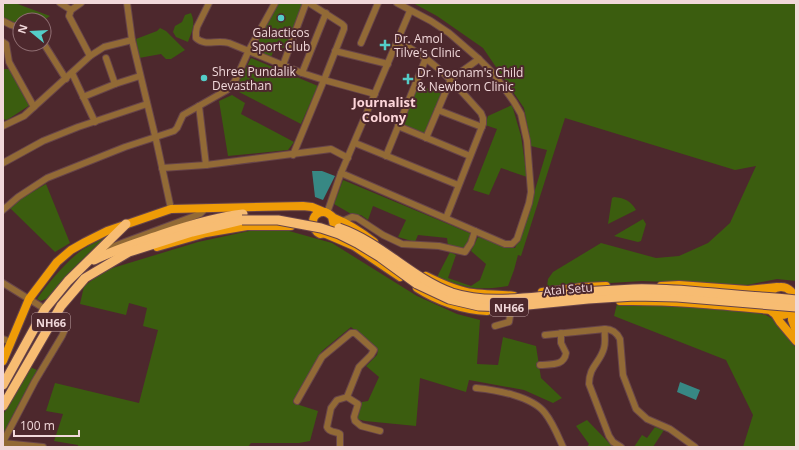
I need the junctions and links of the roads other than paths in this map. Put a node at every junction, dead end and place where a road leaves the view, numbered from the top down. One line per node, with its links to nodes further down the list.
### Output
1 (60, 3): 10 (street)
2 (82, 3): 10 (street)
3 (127, 3): 13 (street)
4 (209, 3): 17 (street)
5 (275, 3): 17 (street)
6 (306, 3): 25 (street)
7 (309, 3): 12 (street)
8 (378, 3): 16 (street)
9 (397, 3): 11 (street)
10 (72, 10): 20 (street)
11 (410, 11): 14 (street); 23 (street)
12 (326, 13): 18 (street); 27 (street)
13 (132, 40): 20 (street); 28 (street)
14 (397, 41): 22 (street); 24 (street)
15 (3, 42): 37 (street)
16 (361, 43)
17 (249, 50): 25 (street); 36 (street)
18 (335, 51): 24 (street); 31 (street)
19 (49, 52): 29 (street)
20 (90, 56): 26 (street)
21 (106, 58): 32 (street)
22 (426, 58): 30 (street); 41 (street)
23 (479, 59): 30 (street); 63 (street)
24 (388, 64): 33 (street)
25 (283, 65): 27 (street)
26 (72, 73): 29 (street); 34 (street)
27 (302, 73): 31 (street)
28 (140, 76): 32 (street); 35 (street)
29 (66, 79): 37 (street)
30 (451, 79): 38 (street); 42 (street)
31 (324, 80): 33 (street); 46 (street)
32 (115, 84): 34 (street)
33 (375, 94): 45 (street)
34 (83, 97): 39 (street)
35 (147, 104): 39 (street); 43 (street)
36 (199, 106): 43 (street); 51 (street)
37 (34, 107): 40 (street)
38 (438, 110): 42 (street); 44 (street)
39 (95, 122): 50 (street)
40 (3, 126)
41 (398, 126): 44 (street); 47 (street)
42 (482, 127): 48 (street)
43 (155, 136): 52 (street); 57 (street)
44 (426, 138): 48 (street)
45 (355, 143): 47 (street); 49 (street)
46 (293, 155): 49 (street); 51 (street)
47 (386, 156): 54 (street)
48 (470, 156): 54 (street)
49 (348, 158): 53 (street)
50 (3, 163)
51 (206, 165): 52 (street)
52 (162, 168): 56 (street)
53 (341, 173): 58 (street); 59 (street)
54 (458, 185): 59 (street)
55 (206, 208): 56 (main road); 58 (main road); 66 (street)
56 (171, 209): 61 (main road)
57 (3, 210)
58 (328, 214): 60 (main road); 62 (main road); 64 (main road)
59 (446, 218): 63 (street)
60 (342, 221): 63 (street); 70 (main road)
61 (126, 224): 68 (highway); 72 (main road)
62 (315, 231): 64 (main road); 67 (main road)
63 (475, 231)
64 (326, 234): 75 (main road)
65 (149, 242): 66 (highway, NH66); 67 (highway, NH66); 73 (highway, Atal Setu / NH66, bridge)
66 (107, 253): 68 (highway, NH66)
67 (120, 258): 92 (highway, NH66)
68 (87, 263): 74 (highway, NH66)
69 (3, 283): 72 (street)
70 (779, 287): 71 (main road); 73 (main road); 76 (main road)
71 (796, 287)
72 (30, 299): 74 (street, NH66); 84 (main road, NH66)
73 (795, 305): 76 (main road); 77 (main road)
74 (46, 309): 88 (highway)
75 (511, 310): 76 (main road); 78 (street)
76 (775, 313): 77 (main road); 85 (main road)
77 (794, 321): 81 (main road)
78 (495, 326)
79 (66, 327): 94 (street)
80 (605, 329): 82 (street); 98 (street); 99 (street)
81 (796, 331)
82 (561, 333): 83 (street); 87 (street)
83 (545, 335)
84 (7, 341): 86 (main road, NH66)
85 (796, 341)
86 (3, 361)
87 (540, 365)
88 (3, 385)
89 (476, 388): 97 (street)
90 (347, 397): 91 (street); 93 (street); 96 (street)
91 (297, 401)
92 (3, 406)
93 (380, 431)
94 (3, 443): 95 (street)
95 (43, 447)
96 (340, 447)
97 (563, 447)
98 (621, 447)
99 (695, 447)

